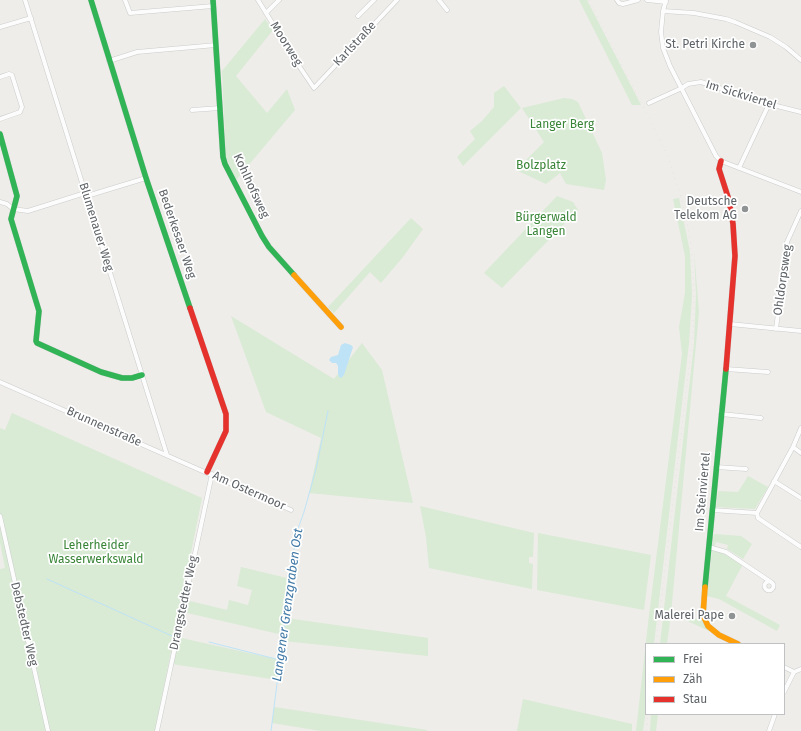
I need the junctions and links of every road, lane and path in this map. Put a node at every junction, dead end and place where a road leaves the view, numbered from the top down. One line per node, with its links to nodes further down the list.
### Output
1 (25, 0): 18 (street, Blumenauer Weg)
2 (91, 0): 22 (street, Bederkesaer Weg)
3 (125, 0): 13 (street)
4 (258, 0): 16 (street, Moorweg)
5 (279, 0): 16 (street)
6 (374, 0): 17 (street)
7 (397, 0): 24 (street, Karlstraße)
8 (439, 0): 14 (street)
9 (617, 0): 10 (street)
10 (638, 0)
11 (647, 0): 12 (street)
12 (666, 1): 15 (street)
13 (213, 3): 20 (street, Kohlhofsweg)
14 (447, 10)
15 (663, 10): 21 (street); 25 (street)
16 (266, 13): 24 (street, Moorweg)
17 (358, 16)
18 (31, 18): 19 (street); 37 (street, Blumenauer Weg)
19 (0, 28)
20 (216, 45): 22 (street); 28 (street, Kohlhofsweg)
21 (801, 60)
22 (109, 61): 35 (street, Bederkesaer Weg)
23 (0, 77): 31 (street)
24 (314, 88)
25 (682, 88): 26 (street, Im Sickviertel); 27 (street, Im Sickviertel); 33 (street)
26 (649, 103)
27 (769, 104): 30 (street, Im Sickviertel); 34 (street)
28 (220, 108): 29 (street); 42 (street, Kohlhofsweg)
29 (192, 110)
30 (801, 112)
31 (0, 119)
32 (0, 134): 39 (street)
33 (721, 161): 34 (street); 41 (street, Im Steinviertel)
34 (739, 168): 36 (street)
35 (146, 178): 37 (street); 57 (street, Bederkesaer Weg)
36 (801, 192)
37 (86, 194): 39 (street); 47 (street, Blumenauer Weg)
38 (0, 202): 39 (street)
39 (13, 209): 47 (street)
40 (801, 211): 43 (street, Ohldorpsweg)
41 (730, 324): 43 (street); 45 (street, Im Steinviertel)
42 (341, 327)
43 (776, 329): 44 (street)
44 (801, 331)
45 (726, 369): 46 (street); 49 (street, Im Steinviertel)
46 (768, 372)
47 (142, 374): 54 (street, Blumenauer Weg)
48 (0, 382): 54 (street, Brunnenstraße)
49 (721, 414): 50 (street); 55 (street, Im Steinviertel)
50 (761, 418)
51 (801, 428): 52 (street)
52 (793, 447): 53 (street); 58 (street)
53 (801, 453)
54 (167, 455): 57 (street, Brunnenstraße)
55 (716, 468): 56 (street); 61 (street, Im Steinviertel)
56 (746, 469)
57 (210, 473): 60 (street, Am Ostermoor); 74 (street, Drangstedter Weg)
58 (774, 481): 59 (street); 62 (street)
59 (801, 498)
60 (291, 510)
61 (712, 510): 62 (street); 64 (street, Im Steinviertel)
62 (757, 513): 65 (street)
63 (0, 516): 73 (street, Debstedter Weg)
64 (709, 547): 66 (street); 67 (street, Im Steinviertel)
65 (801, 547)
66 (771, 582)
67 (736, 643)
68 (785, 668): 70 (street)
69 (801, 669): 70 (street)
70 (794, 672): 71 (street)
71 (785, 690)
72 (775, 715): 75 (street)
73 (48, 731)
74 (157, 731)
75 (769, 731)

